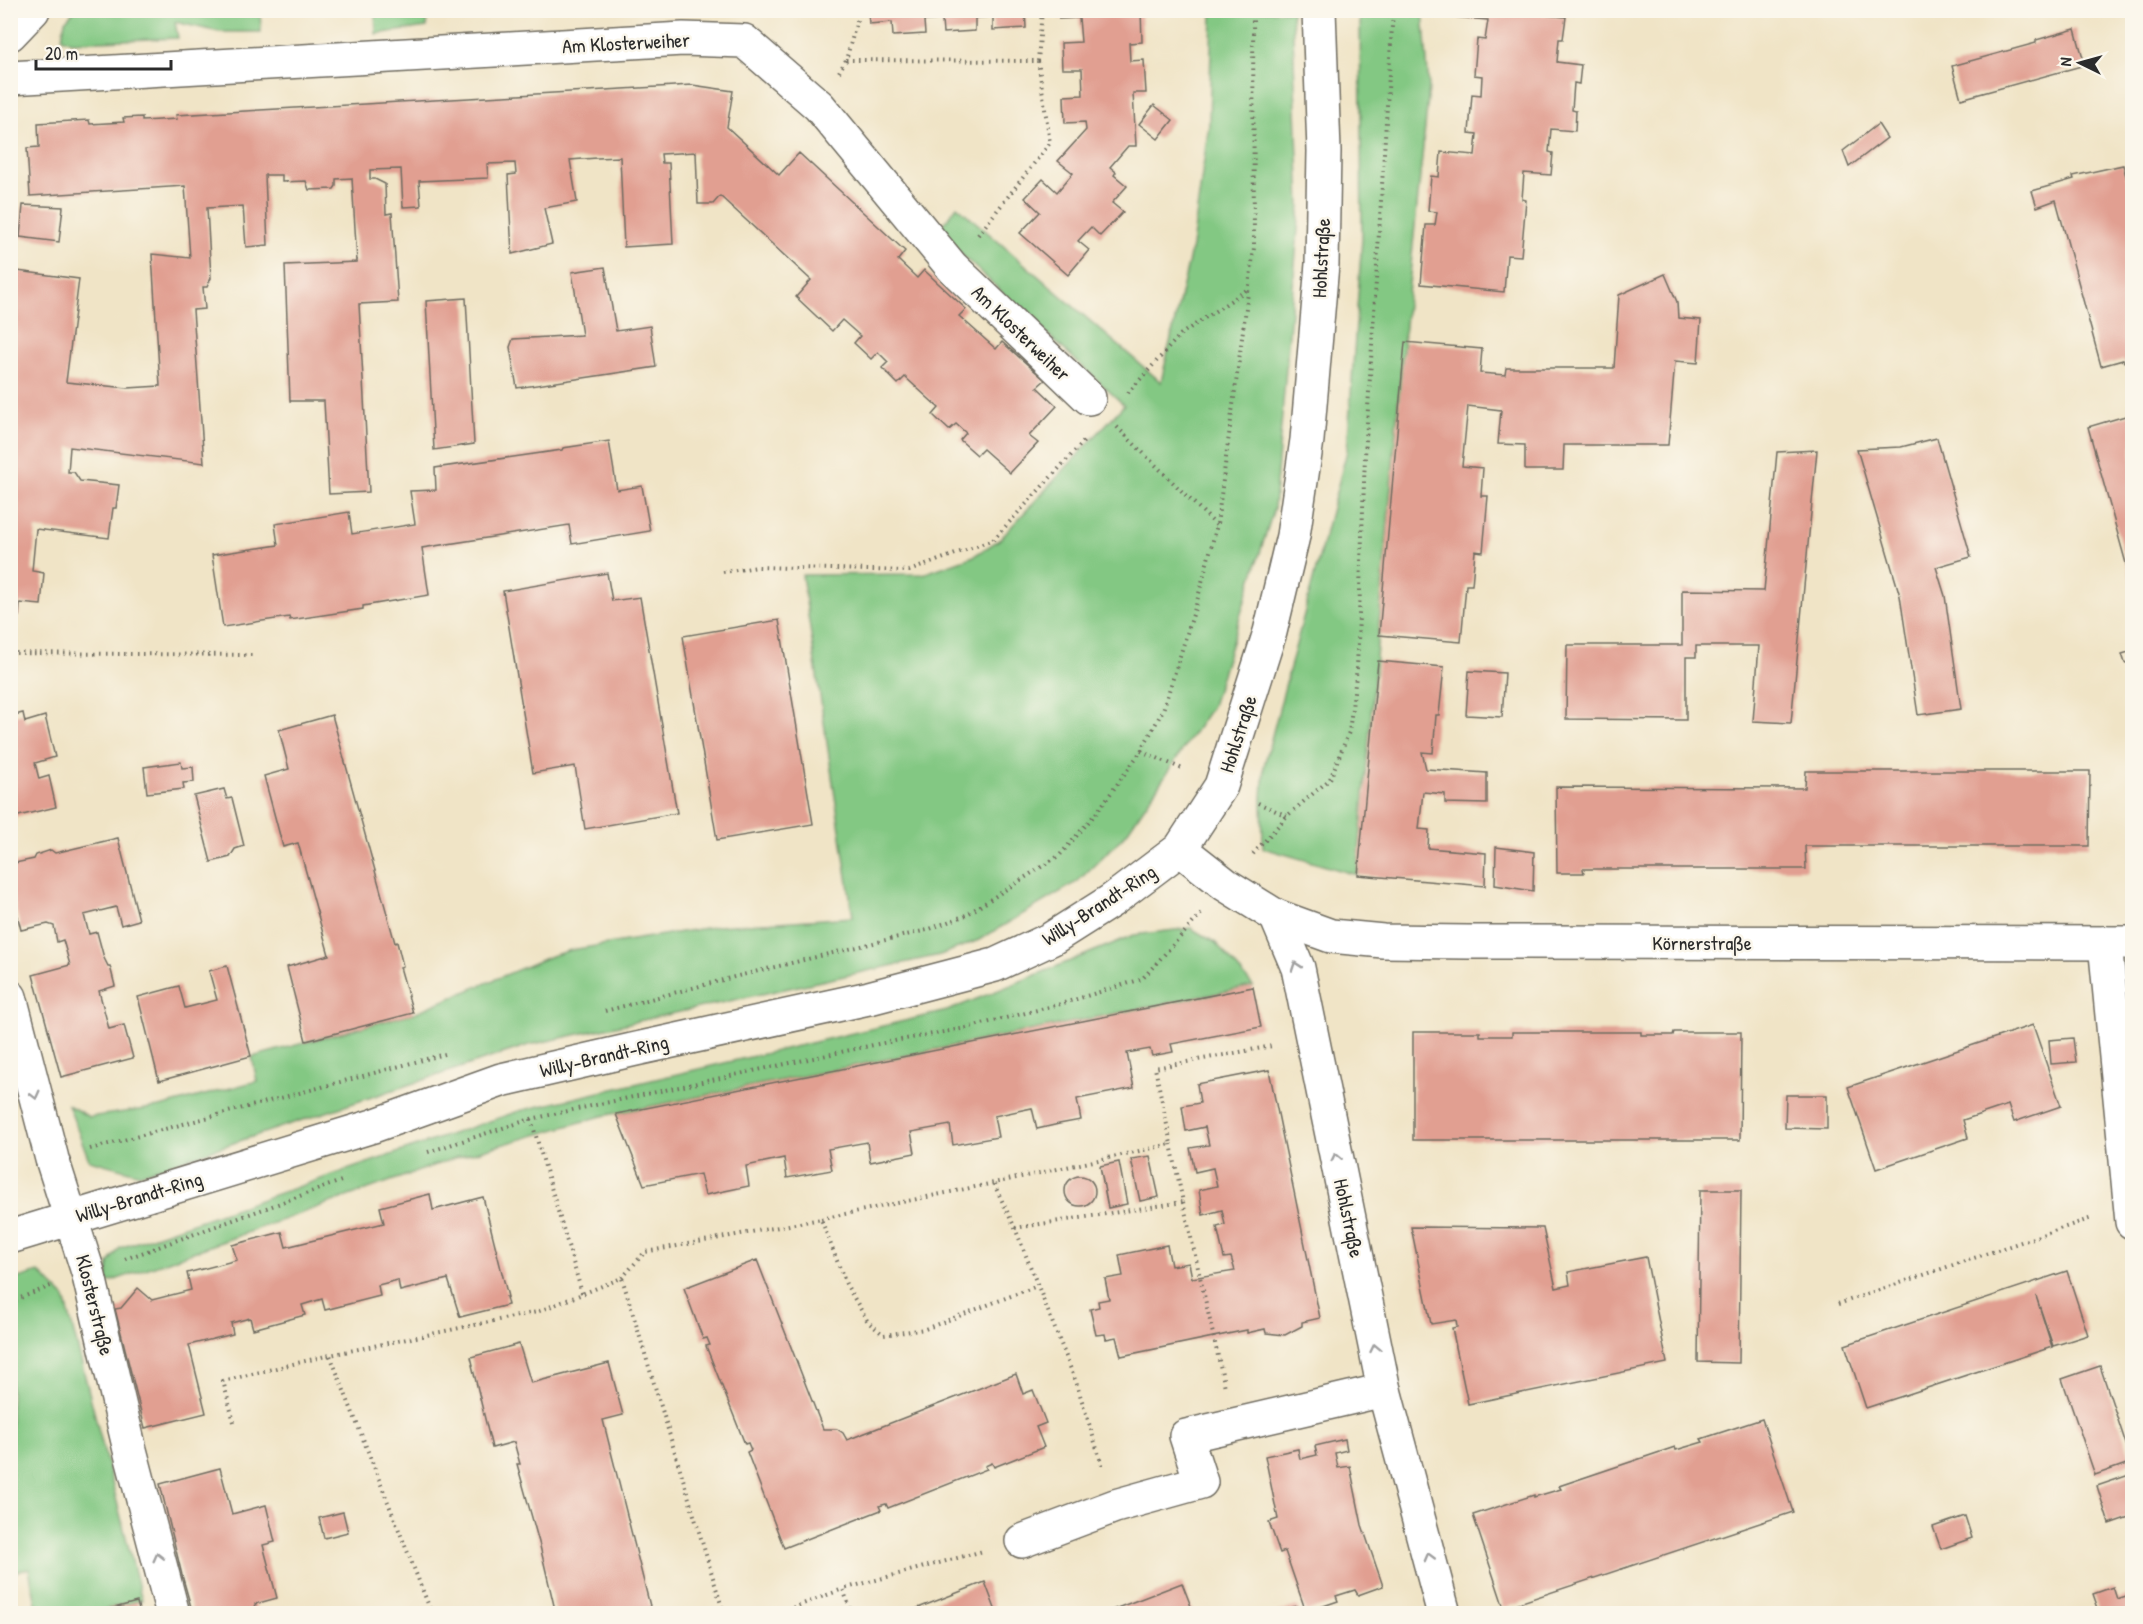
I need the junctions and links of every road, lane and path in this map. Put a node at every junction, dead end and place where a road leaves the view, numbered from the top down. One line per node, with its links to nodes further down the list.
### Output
1 (33, 10): 7 (street)
2 (860, 10): 8 (path)
3 (1042, 10): 8 (path)
4 (1253, 10): 11 (path)
5 (1319, 10): 20 (street, Hohlstraße)
6 (1393, 10): 21 (path)
7 (10, 34)
8 (1038, 61): 10 (path)
9 (10, 78): 12 (street, Am Klosterweiher)
10 (994, 215)
11 (1248, 290): 13 (path); 16 (path)
12 (1089, 399)
13 (1121, 400)
14 (1115, 425): 16 (path)
15 (1090, 435): 17 (path)
16 (1217, 525): 25 (path)
17 (723, 572)
18 (10, 653): 19 (path)
19 (253, 655)
20 (1180, 849): 21 (street); 36 (street, Willy-Brandt-Ring)
21 (1226, 885): 22 (street); 28 (path)
22 (1276, 916): 23 (street, Körnerstraße); 26 (street, Hohlstraße, one-way to 22)
23 (2119, 943): 35 (street)
24 (10, 997): 31 (street, Klosterstraße, one-way to 31)
25 (601, 1013)
26 (1312, 1038): 29 (path); 47 (street, Hohlstraße, one-way to 26)
27 (452, 1052): 31 (path)
28 (531, 1119): 30 (path); 43 (path)
29 (1171, 1144): 33 (path); 34 (path)
30 (422, 1154)
31 (52, 1159): 36 (street, Klosterstraße)
32 (345, 1180): 40 (path)
33 (994, 1184): 37 (path); 38 (path)
34 (1183, 1202): 38 (path); 49 (path)
35 (2131, 1214): 45 (path)
36 (71, 1218): 39 (street, Willy-Brandt-Ring); 40 (street, Klosterstraße)
37 (821, 1219): 41 (path); 42 (path)
38 (1015, 1228): 42 (path)
39 (10, 1237)
40 (88, 1272): 44 (path); 54 (street, Klosterstraße, one-way to 40)
41 (622, 1278): 43 (path); 56 (path)
42 (1037, 1286): 50 (path)
43 (582, 1293): 46 (path)
44 (10, 1302)
45 (1838, 1304)
46 (330, 1355): 48 (path); 55 (path)
47 (1384, 1390): 49 (street); 58 (street, Hohlstraße, one-way to 47)
48 (234, 1422)
49 (1234, 1425): 50 (street)
50 (1114, 1506): 51 (street)
51 (1022, 1541): 52 (path)
52 (843, 1589): 53 (path); 57 (path)
53 (779, 1613)
54 (172, 1614)
55 (432, 1614)
56 (724, 1614)
57 (852, 1614)
58 (1444, 1614)

